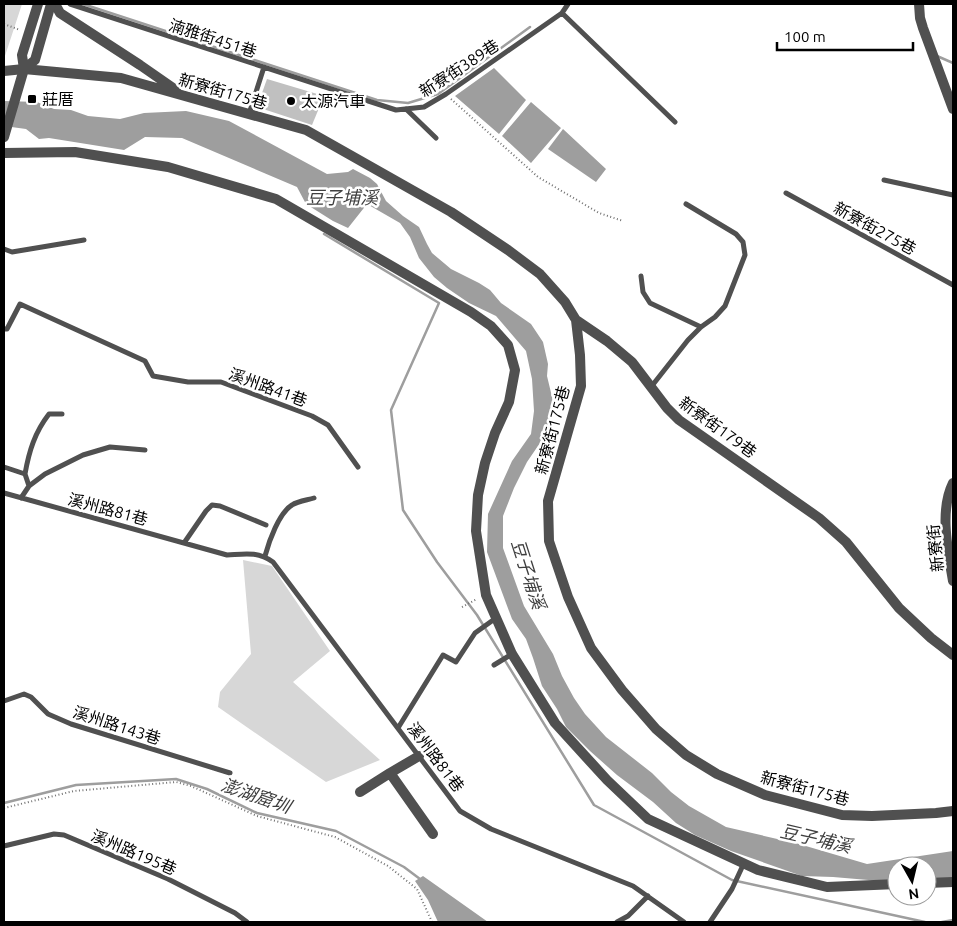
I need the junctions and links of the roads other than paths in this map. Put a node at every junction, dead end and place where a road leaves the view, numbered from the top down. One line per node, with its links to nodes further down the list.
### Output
1 (38, 4): 9 (street)
2 (51, 4): 9 (street)
3 (55, 4): 11 (street)
4 (70, 4): 8 (lane, 湳雅街451巷)
5 (568, 4): 7 (lane, 新寮街389巷)
6 (919, 4): 13 (street)
7 (562, 13): 12 (lane, 新寮街389巷); 15 (lane)
8 (264, 67): 12 (lane, 新寮街389巷); 14 (lane)
9 (24, 69): 10 (street, 新寮街175巷); 11 (street, 新寮街175巷); 16 (street)
10 (4, 71)
11 (182, 95): 14 (street, 新寮街175巷)
12 (406, 109): 17 (lane)
13 (953, 110)
14 (249, 114): 27 (street, 新寮街175巷)
15 (675, 122)
16 (4, 137)
17 (436, 138)
18 (4, 152): 45 (street)
19 (884, 180): 21 (lane)
20 (786, 193): 26 (lane, 新寮街275巷)
21 (953, 195)
22 (686, 204): 28 (lane)
23 (84, 240): 24 (lane)
24 (4, 249)
25 (641, 276): 28 (lane)
26 (953, 285)
27 (576, 320): 30 (street, 新寮街179巷); 55 (street, 新寮街175巷)
28 (701, 327): 30 (lane)
29 (4, 329): 34 (lane, 溪州路41巷)
30 (650, 388): 46 (street, 新寮街179巷)
31 (62, 414): 35 (lane)
32 (145, 450): 37 (lane)
33 (4, 467): 35 (lane)
34 (358, 467)
35 (25, 474): 37 (lane)
36 (953, 483): 44 (street, 新寮街)
37 (29, 486): 39 (lane)
38 (4, 493): 39 (lane, 溪州路81巷)
39 (21, 498): 42 (lane, 溪州路81巷)
40 (314, 498): 43 (lane)
41 (266, 525): 42 (lane)
42 (184, 543): 43 (lane, 溪州路81巷)
43 (265, 556): 50 (lane, 溪州路81巷)
44 (953, 581)
45 (496, 618): 47 (street); 50 (lane)
46 (953, 655)
47 (510, 656): 48 (lane); 58 (street)
48 (494, 665)
49 (4, 701): 52 (lane, 溪州路143巷)
50 (398, 728): 51 (lane, 溪州路81巷)
51 (419, 756): 53 (street); 62 (lane, 溪州路81巷)
52 (230, 773)
53 (390, 773): 54 (street); 56 (street)
54 (360, 792)
55 (953, 811)
56 (433, 834)
57 (4, 846): 63 (lane, 溪州路195巷)
58 (744, 863): 61 (street); 66 (lane)
59 (953, 882): 60 (street)
60 (937, 883)
61 (887, 884)
62 (648, 896): 64 (lane); 65 (lane, 溪州路81巷)
63 (246, 922)
64 (617, 922)
65 (684, 922)
66 (710, 922)

